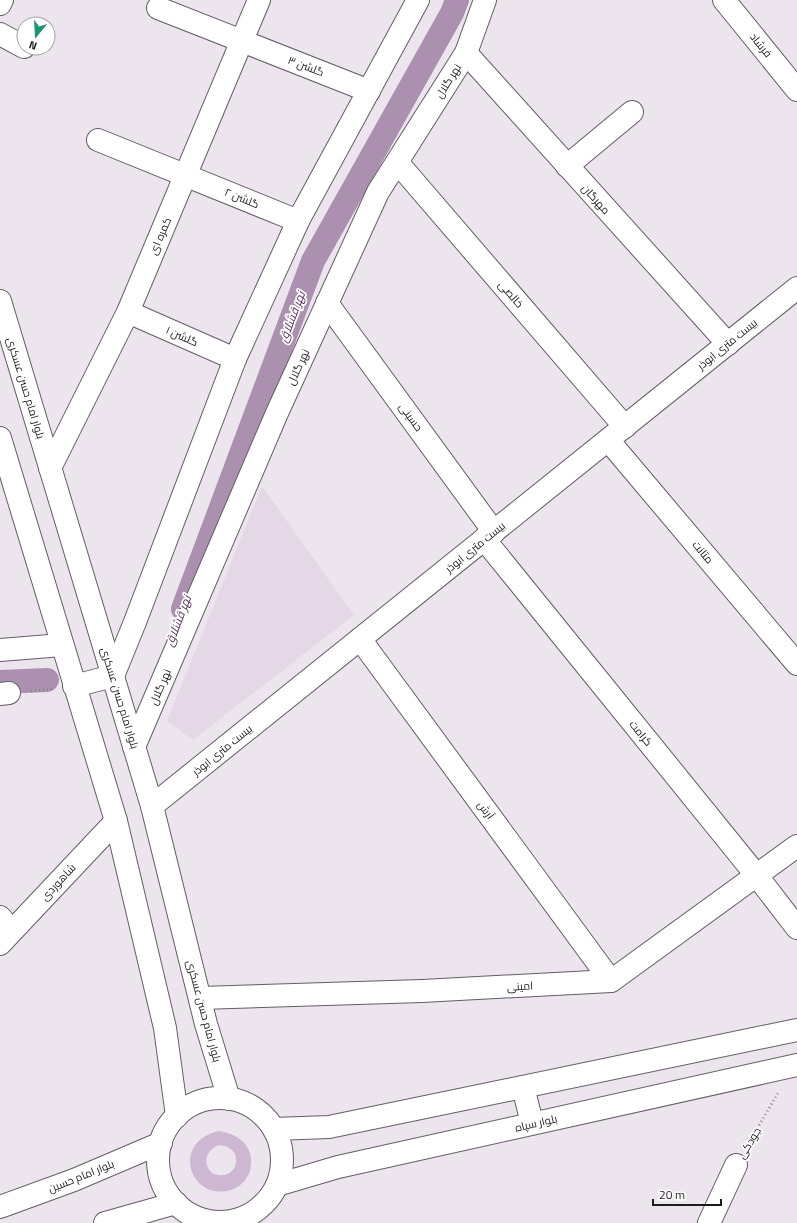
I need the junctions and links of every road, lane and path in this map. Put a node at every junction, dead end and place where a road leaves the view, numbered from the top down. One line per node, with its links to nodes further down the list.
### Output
1 (2, 0): 6 (street)
2 (259, 0): 9 (street, کمره ای)
3 (418, 0): 12 (street)
4 (484, 0): 11 (street, نهر گلال)
5 (724, 0): 13 (street, فرشاد)
6 (0, 4)
7 (158, 8): 9 (street, گلشن ۳)
8 (0, 34): 10 (street)
9 (242, 41): 12 (street, گلشن ۳); 18 (street, کمره ای)
10 (16, 43)
11 (466, 53): 16 (street, نهر گلال); 17 (street, مهرگان)
12 (369, 90): 19 (street)
13 (797, 90)
14 (632, 112): 17 (street)
15 (98, 140): 18 (street, گلشن ۲)
16 (397, 162): 22 (street, نهر گلال); 26 (street, خالصی)
17 (567, 166): 24 (street, مهرگان)
18 (186, 176): 19 (street, گلشن ۲); 23 (street, کمره ای)
19 (298, 221): 25 (street)
20 (797, 288): 24 (street, بیست متری ابوذر)
21 (0, 301): 28 (street, بلوار امام حسن عسکری)
22 (327, 303): 29 (street, حسینی); 37 (street, نهر گلال)
23 (128, 312): 25 (street, گلشن ۱); 28 (street, کمره ای)
24 (728, 344): 26 (street, بیست متری ابوذر)
25 (235, 359): 34 (street)
26 (617, 433): 29 (street, بیست متری ابوذر); 33 (street, متانت)
27 (1, 446): 31 (street)
28 (50, 468): 34 (street, بلوار امام حسن عسکری)
29 (489, 535): 30 (street, بیست متری ابوذر); 41 (street, کرامت)
30 (360, 639): 38 (street, بیست متری ابوذر); 44 (street, آرش)
31 (62, 645): 32 (street); 35 (street)
32 (0, 650)
33 (797, 664)
34 (113, 676): 35 (street); 37 (street, بلوار امام حسن عسکری)
35 (74, 686): 36 (path); 39 (street)
36 (5, 693)
37 (134, 747): 38 (street, بلوار امام حسن عسکری)
38 (152, 806): 45 (street, بلوار امام حسن عسکری)
39 (116, 821): 43 (street, شاهوردی); 50 (street)
40 (797, 846): 41 (street)
41 (757, 876): 42 (street, کرامت); 44 (street)
42 (797, 928)
43 (4, 930)
44 (611, 981): 45 (street, امینی)
45 (200, 998): 49 (street, بلوار امام حسن عسکری)
46 (797, 1030): 48 (street)
47 (796, 1066): 51 (street, بلوار سپاه); 54 (path, جودکی)
48 (523, 1087): 51 (street); 52 (street)
49 (229, 1099): 50 (street); 52 (street)
50 (177, 1116): 53 (street)
51 (532, 1123): 55 (street, بلوار سپاه)
52 (274, 1129): 55 (street)
53 (160, 1143): 56 (street); 57 (street, بلوار امام حسین)
54 (736, 1165): 61 (street, جودکی)
55 (277, 1185): 58 (street)
56 (176, 1203): 59 (street); 60 (street)
57 (0, 1207)
58 (250, 1219): 59 (street)
59 (203, 1221)
60 (105, 1223)
61 (709, 1223)

